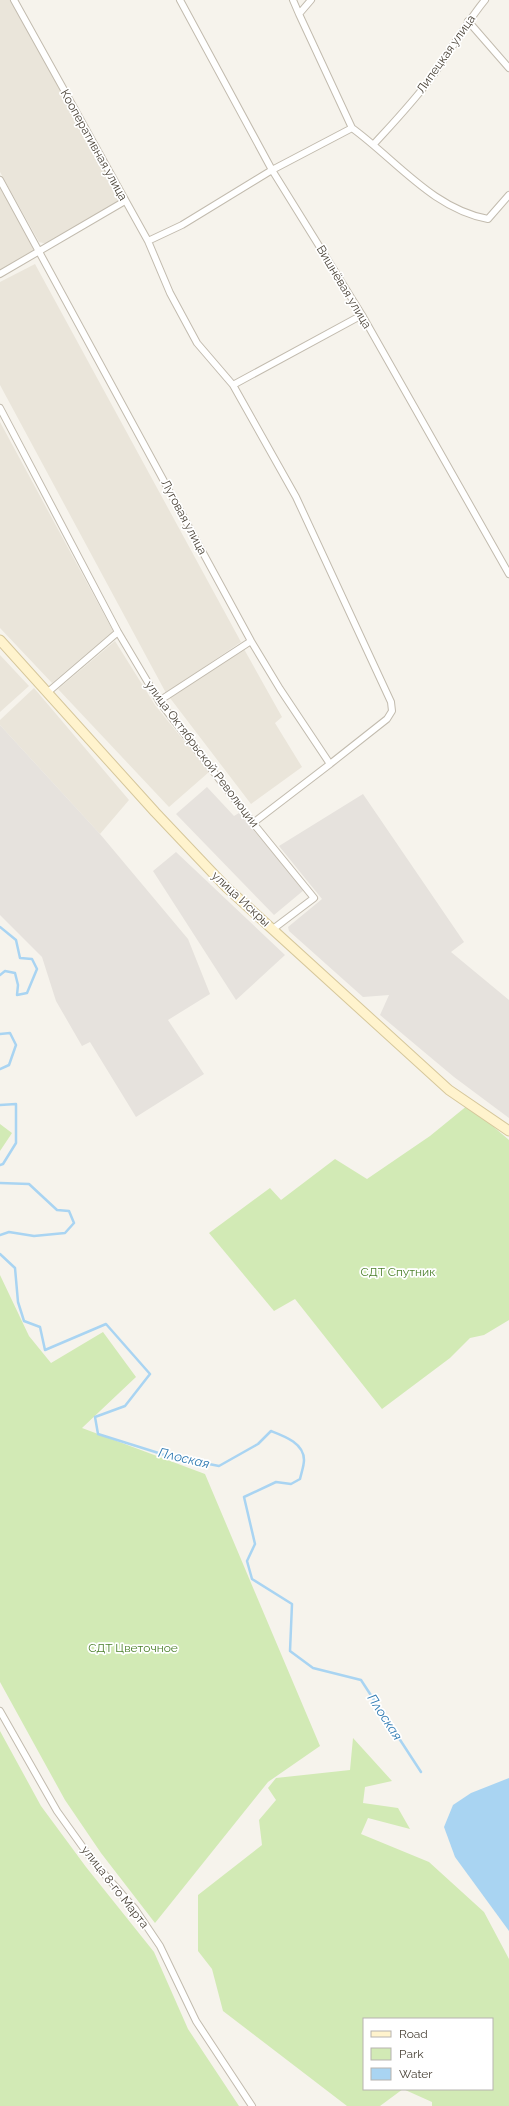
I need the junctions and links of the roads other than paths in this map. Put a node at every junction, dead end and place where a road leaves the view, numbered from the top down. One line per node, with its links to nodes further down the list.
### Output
1 (14, 0): 14 (street, Кооперативная улица)
2 (180, 0): 11 (street, Вишнёвая улица)
3 (293, 0): 6 (street)
4 (311, 0): 6 (street)
5 (485, 0): 7 (street, Липецкая улица)
6 (299, 14): 9 (street)
7 (468, 22): 8 (street); 10 (street, Липецкая улица)
8 (509, 68)
9 (352, 128): 10 (street); 11 (street)
10 (374, 144): 13 (street)
11 (272, 170): 15 (street); 18 (street, Вишнёвая улица)
12 (0, 180): 16 (street, Луговая улица)
13 (509, 195)
14 (125, 201): 15 (street, Кооперативная улица); 16 (street)
15 (148, 241): 19 (street, Кооперативная улица)
16 (41, 252): 17 (street); 24 (street, Луговая улица)
17 (0, 274)
18 (362, 315): 19 (street); 21 (street, Вишнёвая улица)
19 (233, 385): 27 (street, Кооперативная улица)
20 (0, 408): 22 (street, улица Октябрьской Революции)
21 (509, 574)
22 (118, 632): 25 (street); 26 (street, улица Октябрьской Революции)
23 (0, 640): 25 (main road, улица Искры)
24 (251, 641): 26 (street); 27 (street, Луговая улица)
25 (48, 692): 29 (main road, улица Искры)
26 (159, 701): 28 (street, улица Октябрьской Революции)
27 (330, 764): 28 (street)
28 (253, 823): 29 (street, улица Октябрьской Революции)
29 (273, 929): 30 (main road, улица Искры)
30 (509, 1131)
31 (0, 1711): 32 (street, улица 8-го Марта)
32 (252, 2106)

